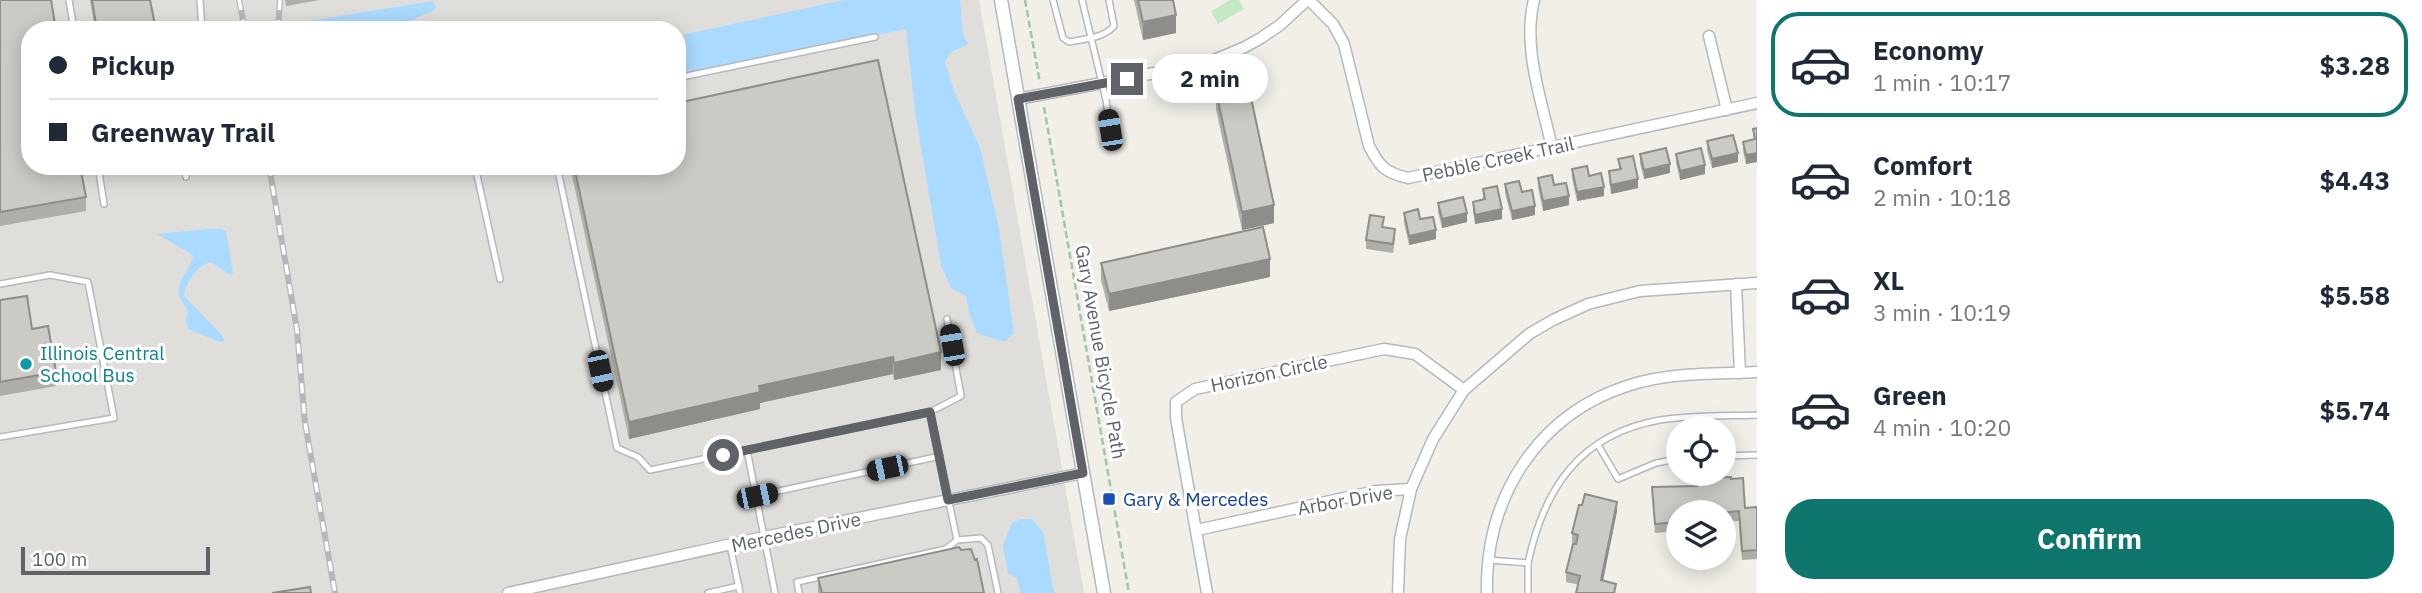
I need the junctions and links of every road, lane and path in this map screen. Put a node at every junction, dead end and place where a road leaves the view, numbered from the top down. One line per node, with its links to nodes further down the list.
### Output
1 (69, 0): 10 (lane)
2 (200, 0): 11 (lane)
3 (1001, 0): 18 (street)
4 (1025, 0): 16 (path)
5 (1053, 0): 14 (lane)
6 (1082, 0): 14 (lane)
7 (1108, 0): 14 (lane)
8 (1308, 0): 17 (street); 23 (street, Pebble Creek Trail)
9 (1534, 0): 23 (street)
10 (72, 21)
11 (201, 21)
12 (1709, 36): 20 (street)
13 (875, 37): 15 (lane)
14 (1091, 38): 17 (lane)
15 (686, 76)
16 (1039, 79)
17 (1102, 83): 18 (street); 22 (lane)
18 (1018, 99): 45 (street)
19 (1757, 103): 20 (street, Pebble Creek Trail)
20 (1727, 110): 23 (street, Pebble Creek Trail)
21 (1045, 116): 63 (path, Gary Avenue Bicycle Path)
22 (1110, 130)
23 (1552, 148)
24 (99, 175): 27 (lane)
25 (477, 175): 28 (lane)
26 (559, 175): 40 (lane)
27 (104, 204)
28 (500, 279)
29 (1757, 283): 31 (street)
30 (0, 284): 38 (lane)
31 (1735, 284): 34 (street); 35 (street)
32 (947, 319): 36 (lane)
33 (1757, 372): 34 (street)
34 (1740, 373): 53 (street)
35 (1464, 390): 46 (street); 49 (street, Horizon Circle)
36 (930, 412): 40 (lane); 42 (lane)
37 (1757, 415): 39 (lane)
38 (0, 437)
39 (1598, 445): 44 (lane); 54 (lane)
40 (747, 450): 47 (lane)
41 (1757, 455): 43 (lane)
42 (940, 456): 47 (lane); 48 (lane)
43 (1736, 456)
44 (1666, 462)
45 (1083, 473): 48 (street, Mercedes Drive); 62 (street)
46 (1411, 489): 49 (street, Arbor Drive); 65 (street)
47 (757, 496): 50 (lane)
48 (948, 500): 50 (street, Mercedes Drive); 51 (lane)
49 (1197, 530): 64 (street, Horizon Circle)
50 (764, 537): 52 (street, Mercedes Drive); 59 (lane)
51 (957, 540): 60 (lane); 61 (lane)
52 (730, 545): 55 (lane); 56 (street, Mercedes Drive)
53 (1488, 560): 54 (lane); 66 (street)
54 (1528, 563): 67 (lane)
55 (739, 586): 57 (lane); 58 (lane)
56 (508, 593)
57 (708, 593)
58 (740, 593)
59 (775, 593)
60 (799, 593)
61 (998, 593)
62 (1104, 593)
63 (1129, 593)
64 (1208, 593)
65 (1398, 593)
66 (1487, 593)
67 (1528, 593)

